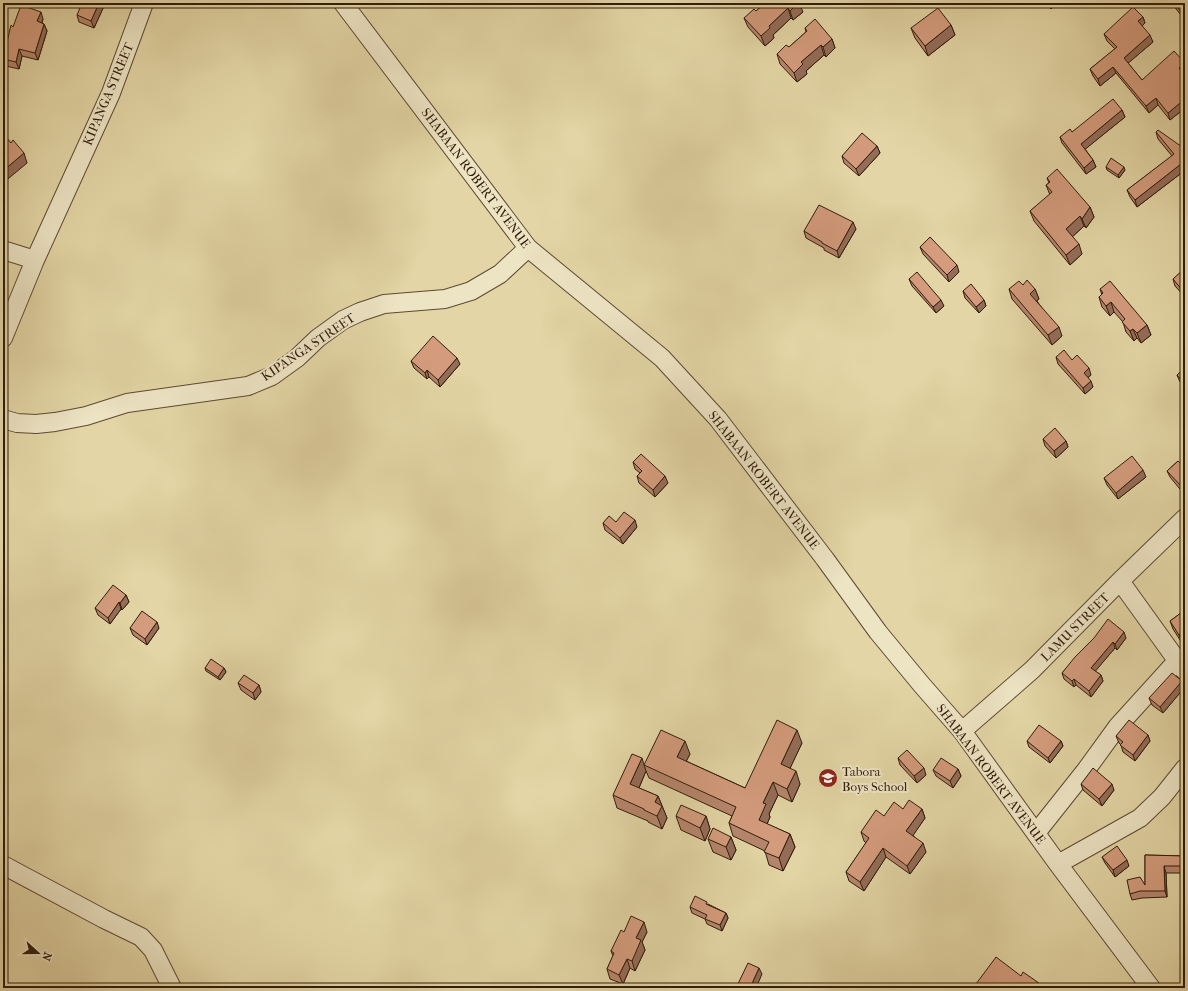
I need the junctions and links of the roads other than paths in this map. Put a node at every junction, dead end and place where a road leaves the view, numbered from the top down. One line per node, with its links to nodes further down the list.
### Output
1 (144, 3): 5 (street, KIPANGA STREET)
2 (344, 3): 3 (street, SHABAAN ROBERT AVENUE)
3 (528, 248): 7 (street, KIPANGA STREET); 11 (street, SHABAAN ROBERT AVENUE)
4 (3, 250): 5 (street)
5 (35, 260): 6 (street, KIPANGA STREET)
6 (3, 338)
7 (3, 420)
8 (1185, 518): 9 (street, LAMU STREET)
9 (1120, 581): 10 (street); 11 (street, LAMU STREET)
10 (1181, 666): 13 (street)
11 (962, 731): 13 (street, SHABAAN ROBERT AVENUE)
12 (1185, 768): 15 (street)
13 (1036, 833): 15 (street, SHABAAN ROBERT AVENUE)
14 (3, 864): 16 (street)
15 (1058, 864): 17 (street, SHABAAN ROBERT AVENUE)
16 (172, 988)
17 (1151, 988)

